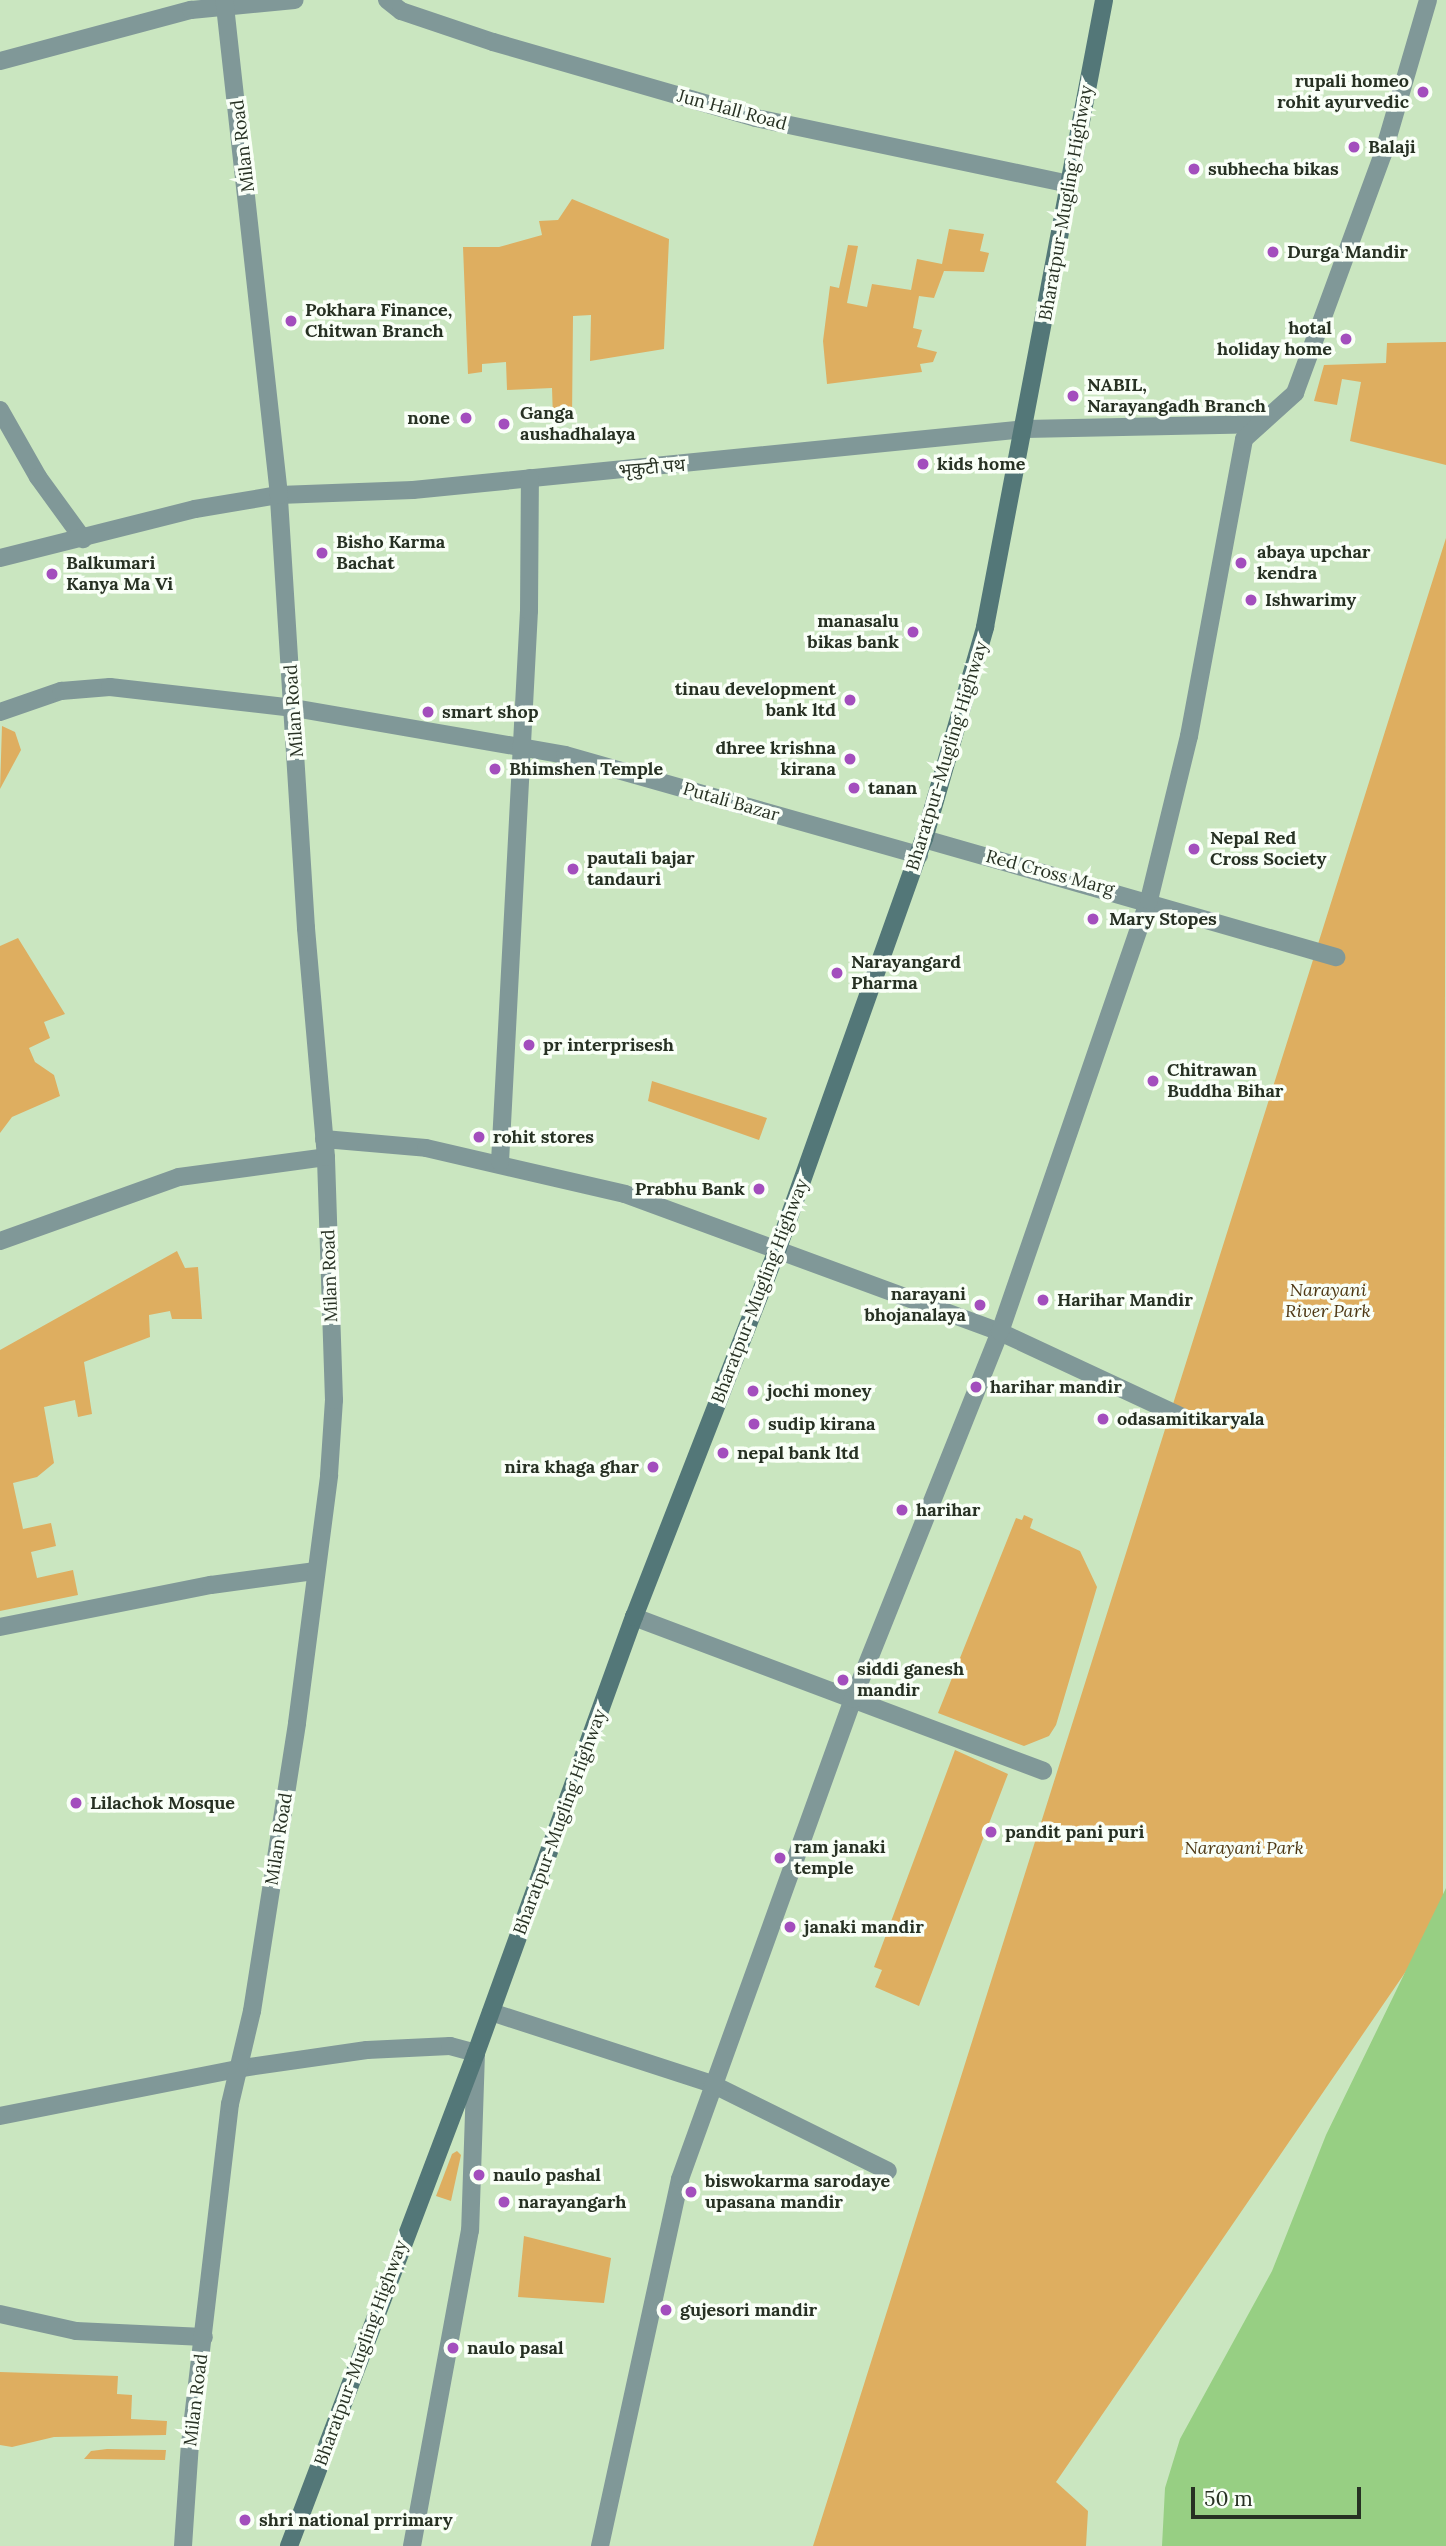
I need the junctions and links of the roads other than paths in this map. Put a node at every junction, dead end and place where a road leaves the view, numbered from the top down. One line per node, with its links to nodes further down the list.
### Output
1 (295, 0): 4 (street)
2 (1104, 0): 7 (main road, Bharatpur-Mugling Highway)
3 (1428, 0): 9 (street)
4 (225, 3): 6 (street); 12 (street, Milan Road)
5 (397, 4): 7 (street, Jun Hall Road)
6 (0, 61)
7 (1068, 184): 10 (main road, Bharatpur-Mugling Highway)
8 (0, 410): 13 (street)
9 (1256, 424): 10 (street, भृकुटी पथ); 19 (street)
10 (1025, 429): 11 (street, भृकुटी पथ); 18 (main road, Bharatpur-Mugling Highway)
11 (530, 478): 12 (street, भृकुटी पथ); 17 (street)
12 (279, 495): 13 (street, भृकुटी पथ); 15 (street, Milan Road)
13 (83, 540): 14 (street, भृकुटी पथ)
14 (0, 558)
15 (294, 708): 16 (street, Putali Bazar); 17 (street, Putali Bazar); 21 (street, Milan Road)
16 (0, 712)
17 (521, 747): 18 (street, Putali Bazar); 23 (street)
18 (922, 847): 19 (street, Red Cross Marg); 25 (main road, Bharatpur-Mugling Highway)
19 (1149, 900): 20 (street, Red Cross Marg); 26 (street)
20 (1336, 957)
21 (324, 1139): 22 (street, Milan Road); 23 (street)
22 (326, 1157): 24 (street); 28 (street, Milan Road)
23 (500, 1162): 25 (street)
24 (0, 1241)
25 (778, 1248): 26 (street); 29 (main road, Bharatpur-Mugling Highway)
26 (1000, 1332): 27 (street); 31 (street)
27 (1182, 1417)
28 (314, 1571): 30 (street); 35 (street, Milan Road)
29 (634, 1617): 31 (street); 33 (main road, Bharatpur-Mugling Highway)
30 (0, 1627)
31 (853, 1699): 32 (street); 36 (street)
32 (1043, 1771)
33 (491, 2012): 34 (main road, Bharatpur-Mugling Highway); 36 (street)
34 (476, 2053): 35 (street); 42 (main road, Bharatpur-Mugling Highway); 43 (street)
35 (242, 2068): 37 (street); 40 (street, Milan Road)
36 (712, 2084): 38 (street); 44 (street)
37 (0, 2116)
38 (888, 2171)
39 (0, 2314): 40 (street)
40 (204, 2337): 41 (street, Milan Road)
41 (183, 2546)
42 (289, 2546)
43 (412, 2546)
44 (600, 2546)

